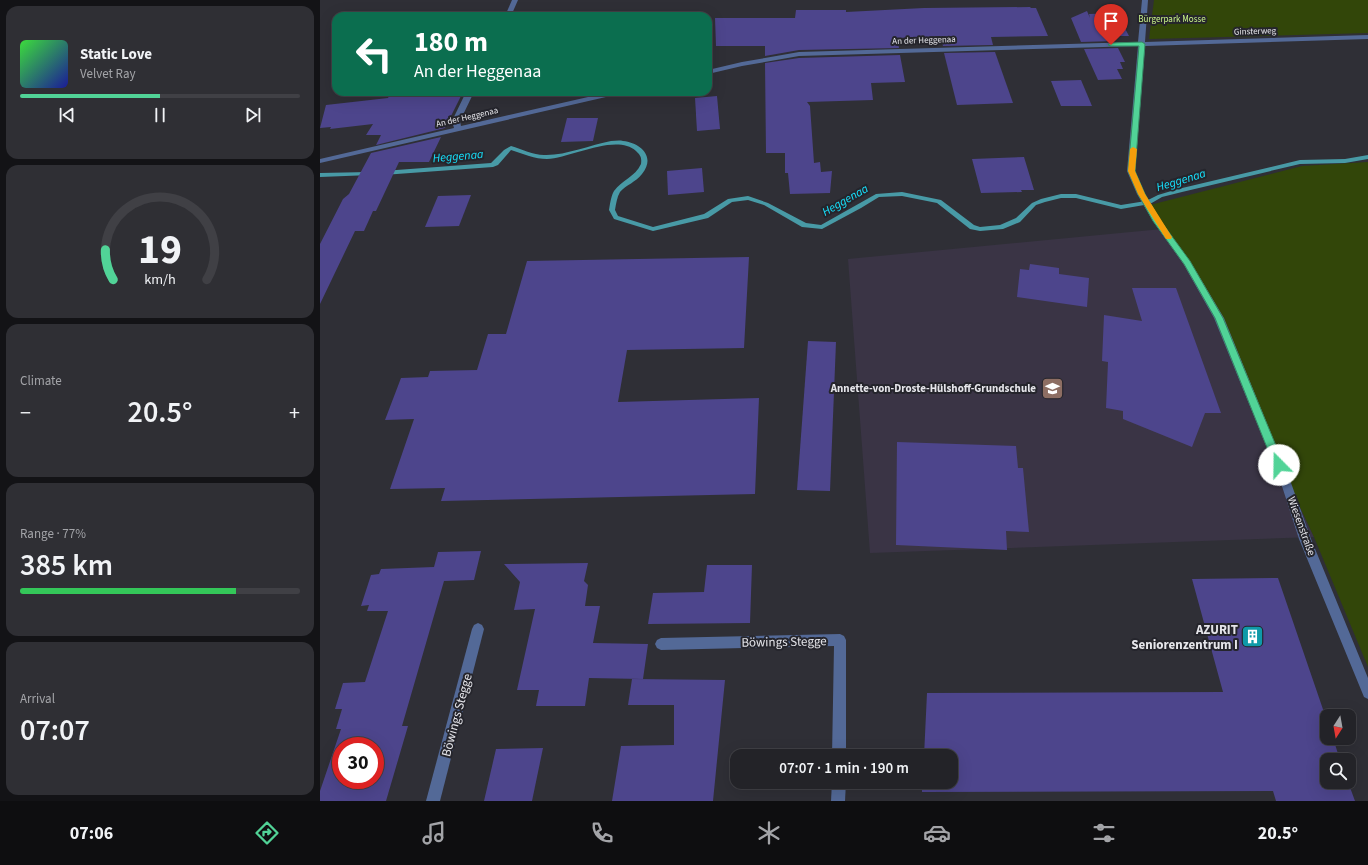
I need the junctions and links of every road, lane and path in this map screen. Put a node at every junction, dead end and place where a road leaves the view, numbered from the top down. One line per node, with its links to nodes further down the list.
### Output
1 (515, 0): 3 (street)
2 (1145, 2): 5 (street, Wiesenstraße)
3 (510, 12)
4 (1368, 37): 5 (street, Ginsterweg)
5 (1142, 44): 6 (street, An der Heggenaa); 13 (street, Wiesenstraße)
6 (712, 71)
7 (468, 96): 9 (street)
8 (602, 96): 9 (street, An der Heggenaa)
9 (458, 129): 10 (street, An der Heggenaa)
10 (320, 161)
11 (478, 629): 16 (street, Böwings Stegge)
12 (661, 644): 14 (street, Böwings Stegge)
13 (1368, 693)
14 (839, 749)
15 (839, 789): 17 (street)
16 (433, 801)
17 (838, 801)

